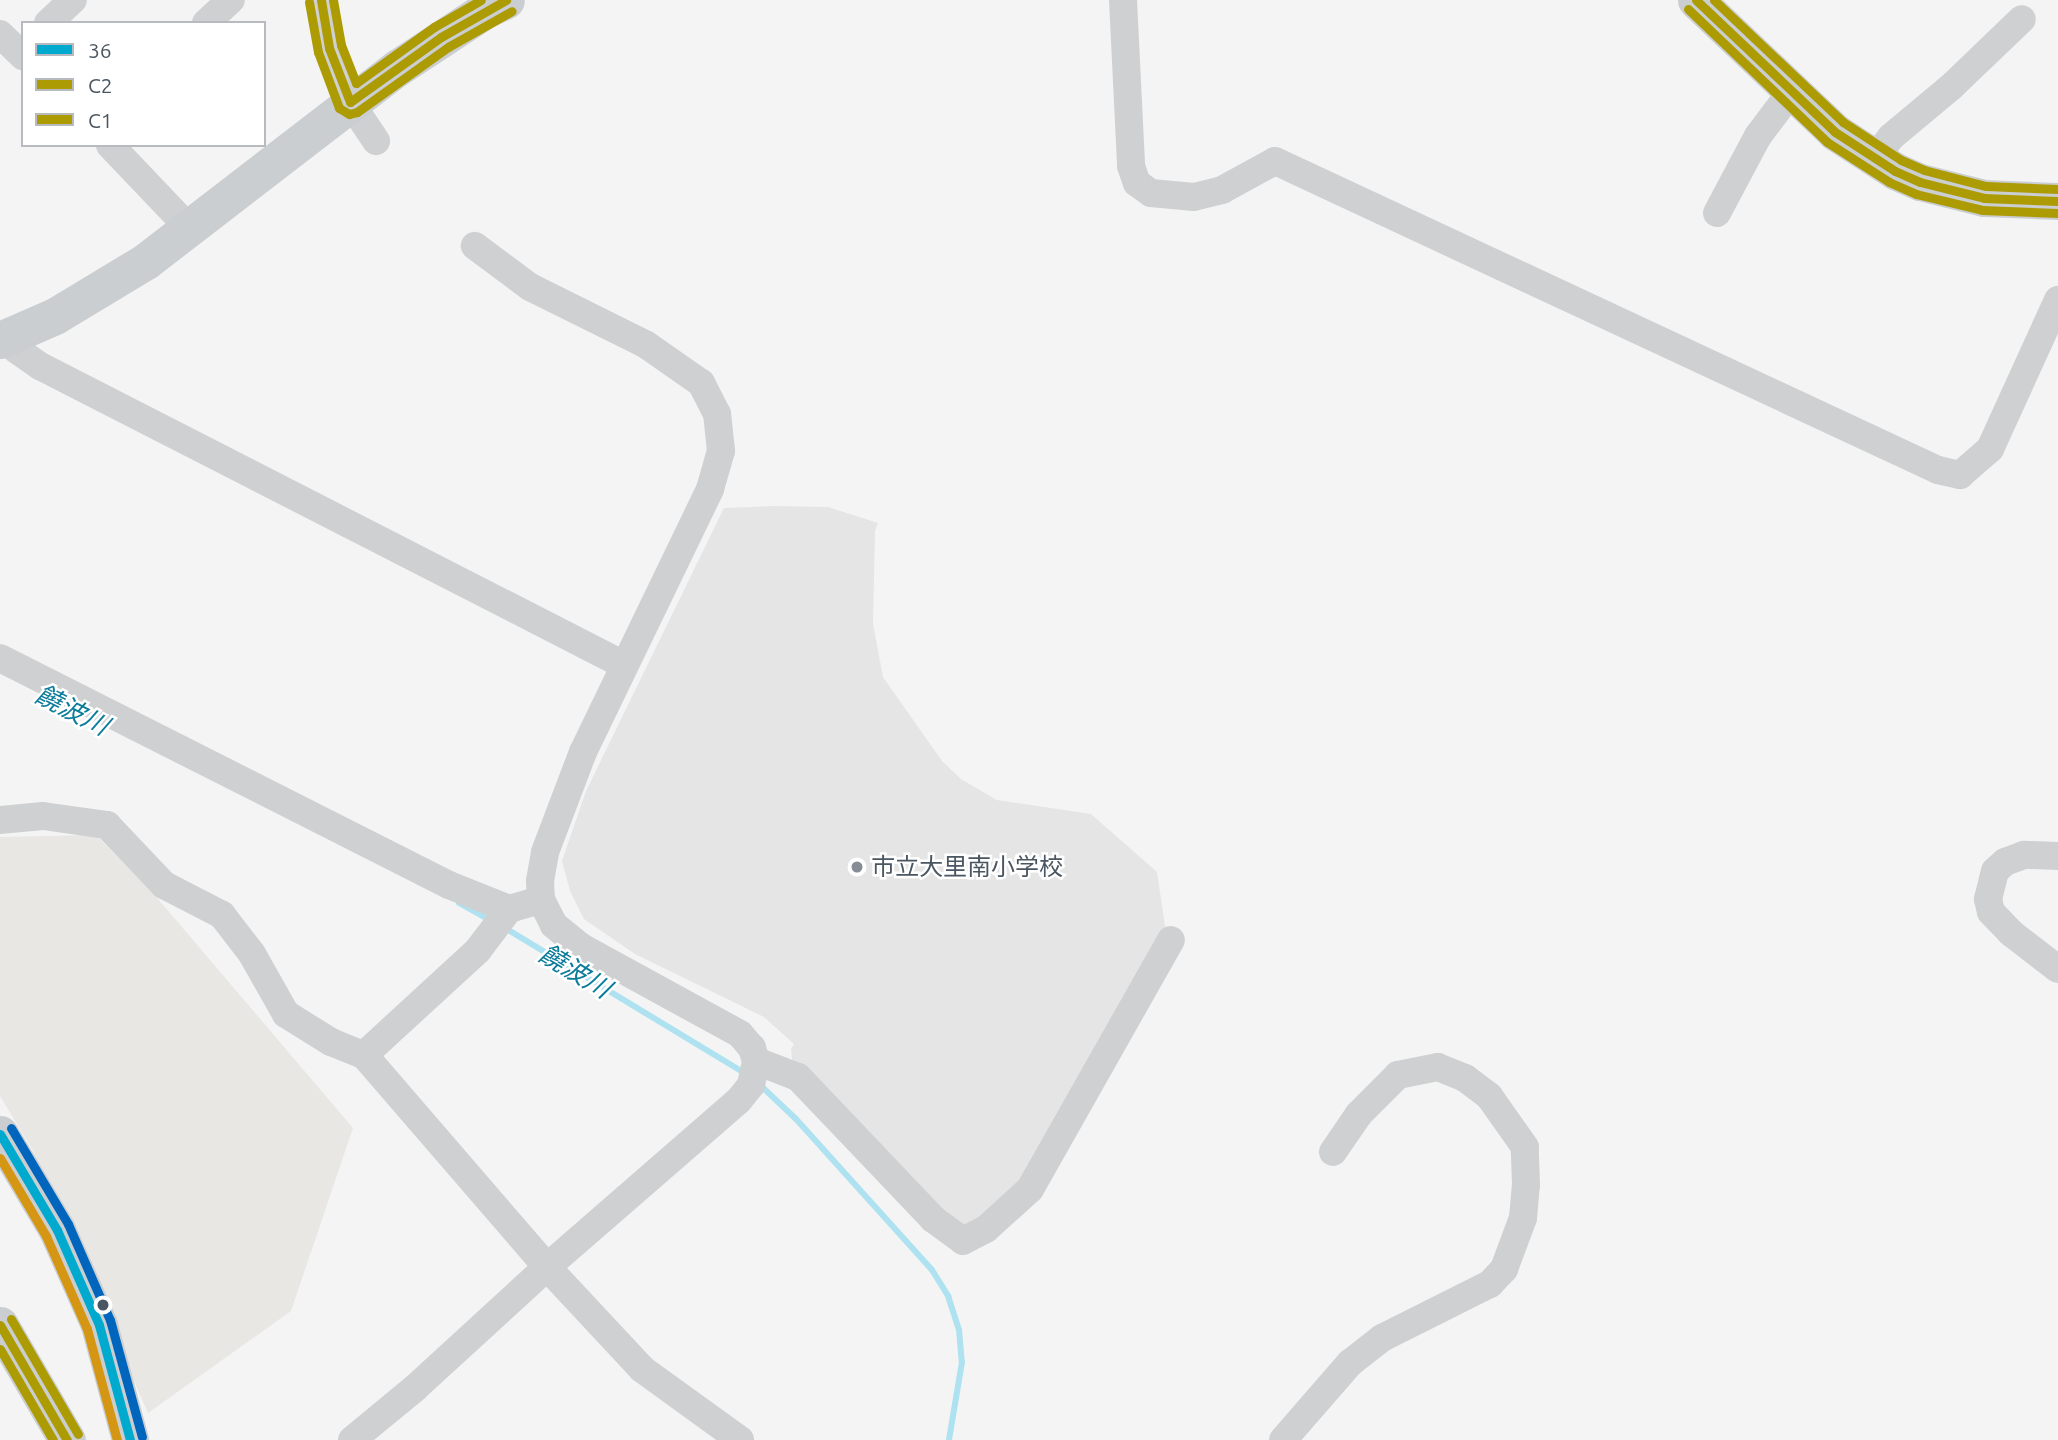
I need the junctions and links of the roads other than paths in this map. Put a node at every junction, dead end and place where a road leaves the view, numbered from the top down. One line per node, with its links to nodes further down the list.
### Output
1 (73, 0): 8 (street)
2 (231, 0): 9 (street)
3 (321, 0): 11 (street)
4 (506, 0): 11 (main road)
5 (1123, 0): 19 (street)
6 (1706, 3): 10 (main road)
7 (2022, 19): 14 (street)
8 (50, 21)
9 (208, 21)
10 (1791, 92): 14 (main road); 16 (street)
11 (350, 102): 12 (street); 17 (main road)
12 (376, 141)
13 (112, 147): 17 (street)
14 (1874, 159): 15 (main road)
15 (2058, 201)
16 (1717, 213)
17 (188, 229): 20 (main road)
18 (475, 246): 22 (street)
19 (2058, 300)
20 (4, 339): 22 (street)
21 (0, 658): 26 (street)
22 (624, 666): 25 (street)
23 (0, 820): 29 (street)
24 (2058, 856): 28 (street)
25 (541, 900): 26 (street); 30 (street)
26 (504, 915): 29 (street)
27 (1171, 940): 30 (street)
28 (2058, 969)
29 (364, 1055): 33 (street)
30 (756, 1061): 33 (street)
31 (0, 1134): 36 (main road)
32 (1333, 1152): 39 (street)
33 (547, 1267): 37 (street); 38 (street)
34 (0, 1325): 35 (main road)
35 (67, 1440)
36 (130, 1440)
37 (352, 1440)
38 (740, 1440)
39 (1283, 1440)

